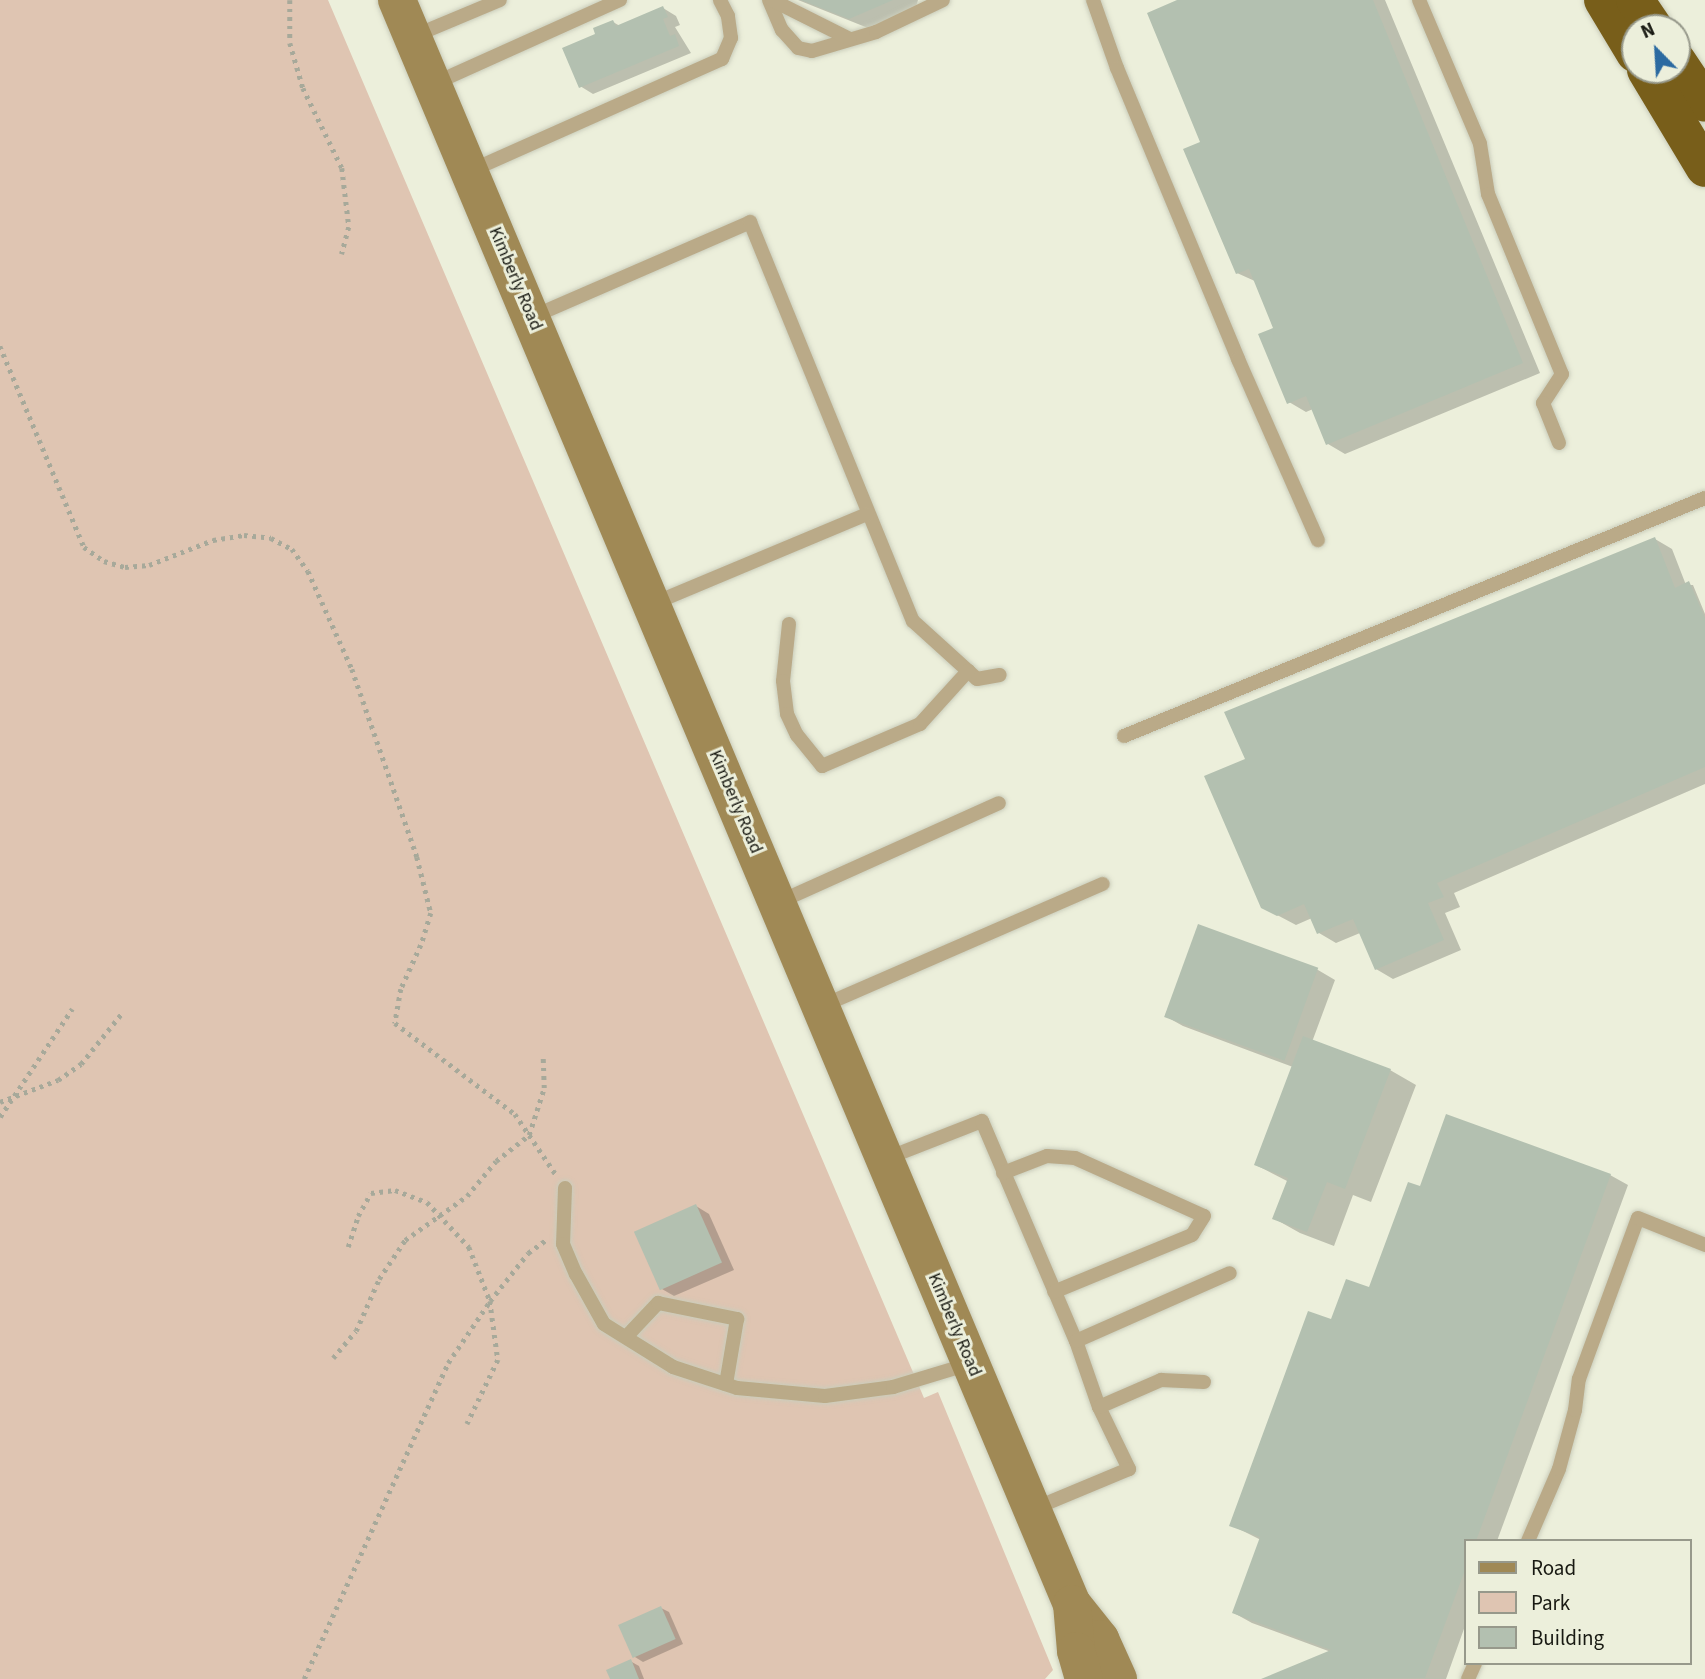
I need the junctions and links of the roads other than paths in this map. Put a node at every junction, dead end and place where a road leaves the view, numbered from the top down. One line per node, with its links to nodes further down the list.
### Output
1 (397, 0): 11 (main road, Kimberly Road)
2 (500, 0): 11 (lane)
3 (620, 0): 14 (lane)
4 (720, 0): 18 (lane)
5 (771, 0): 12 (lane); 12 (lane)
6 (943, 0): 12 (lane)
7 (1093, 0): 23 (lane)
8 (1419, 0): 20 (lane)
9 (1603, 0): 10 (highway)
10 (1621, 30)
11 (412, 37): 14 (main road, Kimberly Road)
12 (850, 38)
13 (1691, 82): 16 (highway)
14 (433, 84): 18 (main road, Kimberly Road)
15 (1654, 84): 17 (highway)
16 (1705, 103)
17 (1705, 168)
18 (469, 172): 19 (main road, Kimberly Road)
19 (531, 317): 22 (lane); 24 (main road, Kimberly Road)
20 (1559, 443)
21 (1705, 498): 28 (lane)
22 (867, 514): 24 (lane); 26 (lane)
23 (1318, 540)
24 (651, 604): 31 (main road, Kimberly Road)
25 (789, 624): 26 (lane)
26 (968, 671): 27 (lane)
27 (1000, 675)
28 (1124, 736)
29 (999, 803): 31 (lane)
30 (1103, 884): 32 (lane)
31 (778, 903): 32 (main road, Kimberly Road)
32 (821, 1007): 33 (main road, Kimberly Road)
33 (884, 1159): 34 (lane); 41 (main road, Kimberly Road)
34 (1003, 1173): 38 (lane); 38 (lane)
35 (565, 1188): 39 (lane)
36 (1705, 1245): 46 (lane)
37 (1230, 1273): 40 (lane)
38 (1054, 1292): 40 (lane)
39 (626, 1337): 43 (lane); 43 (lane)
40 (1076, 1341): 44 (lane)
41 (971, 1364): 43 (lane); 45 (main road, Kimberly Road)
42 (1204, 1382): 44 (lane)
43 (726, 1384)
44 (1099, 1407): 45 (lane)
45 (1031, 1510): 47 (main road, Kimberly Road)
46 (1529, 1539)
47 (1072, 1604): 48 (main road, Kimberly Road); 49 (main road, Kimberly Road)
48 (1084, 1679)
49 (1118, 1679)

